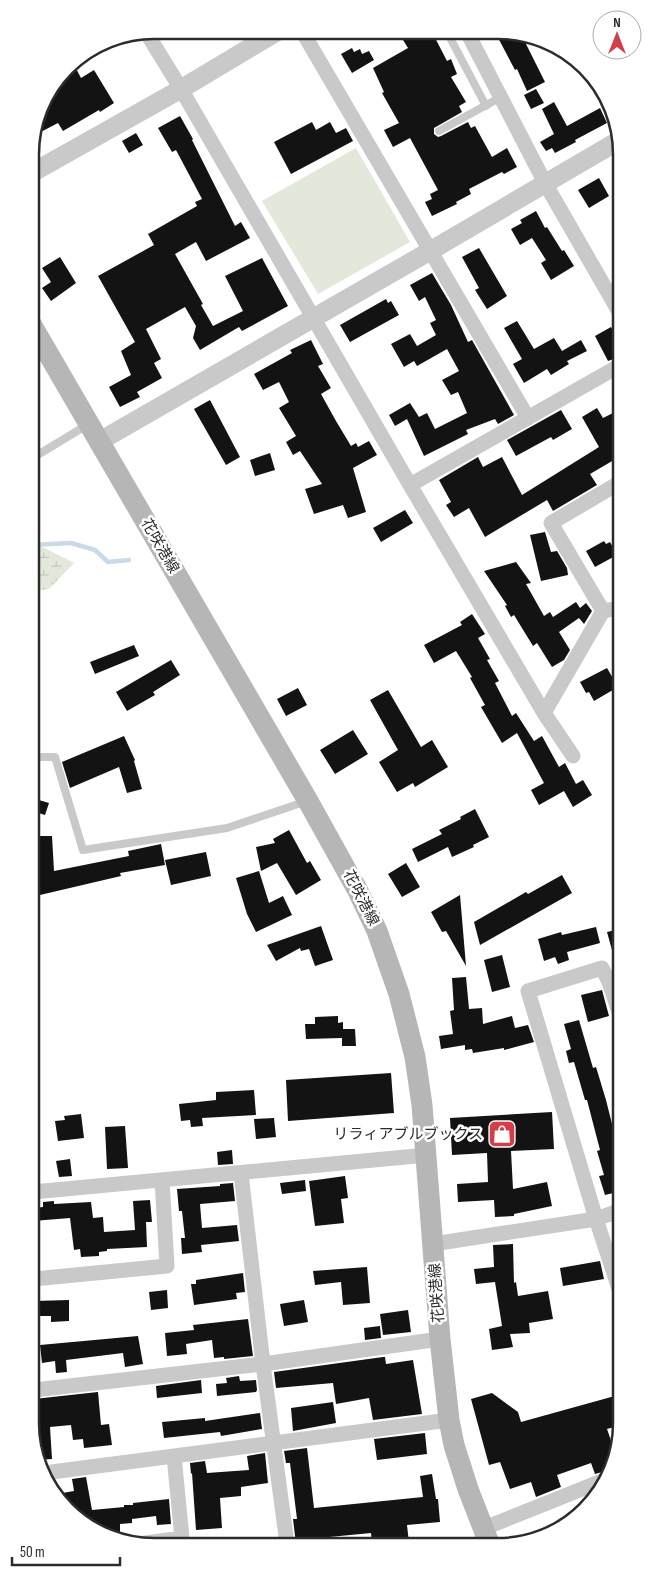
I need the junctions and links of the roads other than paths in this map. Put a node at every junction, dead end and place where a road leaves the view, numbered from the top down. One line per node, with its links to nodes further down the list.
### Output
1 (150, 39): 6 (street)
2 (264, 39): 6 (street)
3 (307, 39): 13 (street)
4 (451, 39): 8 (lane)
5 (472, 39): 7 (street)
6 (180, 88): 11 (street); 15 (street)
7 (501, 97): 8 (lane); 12 (street)
8 (486, 106): 9 (lane)
9 (439, 132)
10 (612, 144): 12 (street)
11 (39, 169)
12 (545, 183): 13 (street); 14 (street)
13 (430, 252): 15 (street); 18 (street)
14 (613, 301)
15 (314, 319): 19 (street); 21 (street)
16 (39, 338): 19 (main road, 花咲港線)
17 (613, 369): 18 (street)
18 (528, 418): 21 (street)
19 (94, 433): 20 (lane); 28 (main road, 花咲港線)
20 (39, 456)
21 (410, 485): 25 (street)
22 (613, 487): 24 (street)
23 (613, 609): 24 (street)
24 (603, 611): 25 (street)
25 (544, 713): 26 (street)
26 (573, 756)
27 (39, 757): 28 (lane)
28 (308, 801): 30 (main road, 花咲港線)
29 (613, 995): 35 (street)
30 (427, 1155): 31 (street); 36 (main road, 花咲港線)
31 (241, 1173): 32 (street); 40 (street)
32 (162, 1180): 33 (street); 38 (street)
33 (39, 1191)
34 (613, 1213): 35 (street)
35 (596, 1219): 36 (street); 37 (street)
36 (433, 1244): 39 (main road, 花咲港線)
37 (613, 1271)
38 (39, 1279)
39 (440, 1339): 40 (street); 42 (main road, 花咲港線)
40 (263, 1364): 41 (street); 43 (street)
41 (39, 1389)
42 (449, 1420): 43 (street); 49 (main road, 花咲港線)
43 (273, 1442): 44 (street); 51 (street)
44 (174, 1456): 45 (street); 50 (street)
45 (49, 1471)
46 (596, 1483): 47 (street)
47 (584, 1488): 48 (lane); 49 (street)
48 (588, 1495)
49 (485, 1536)
50 (182, 1538)
51 (286, 1538)

